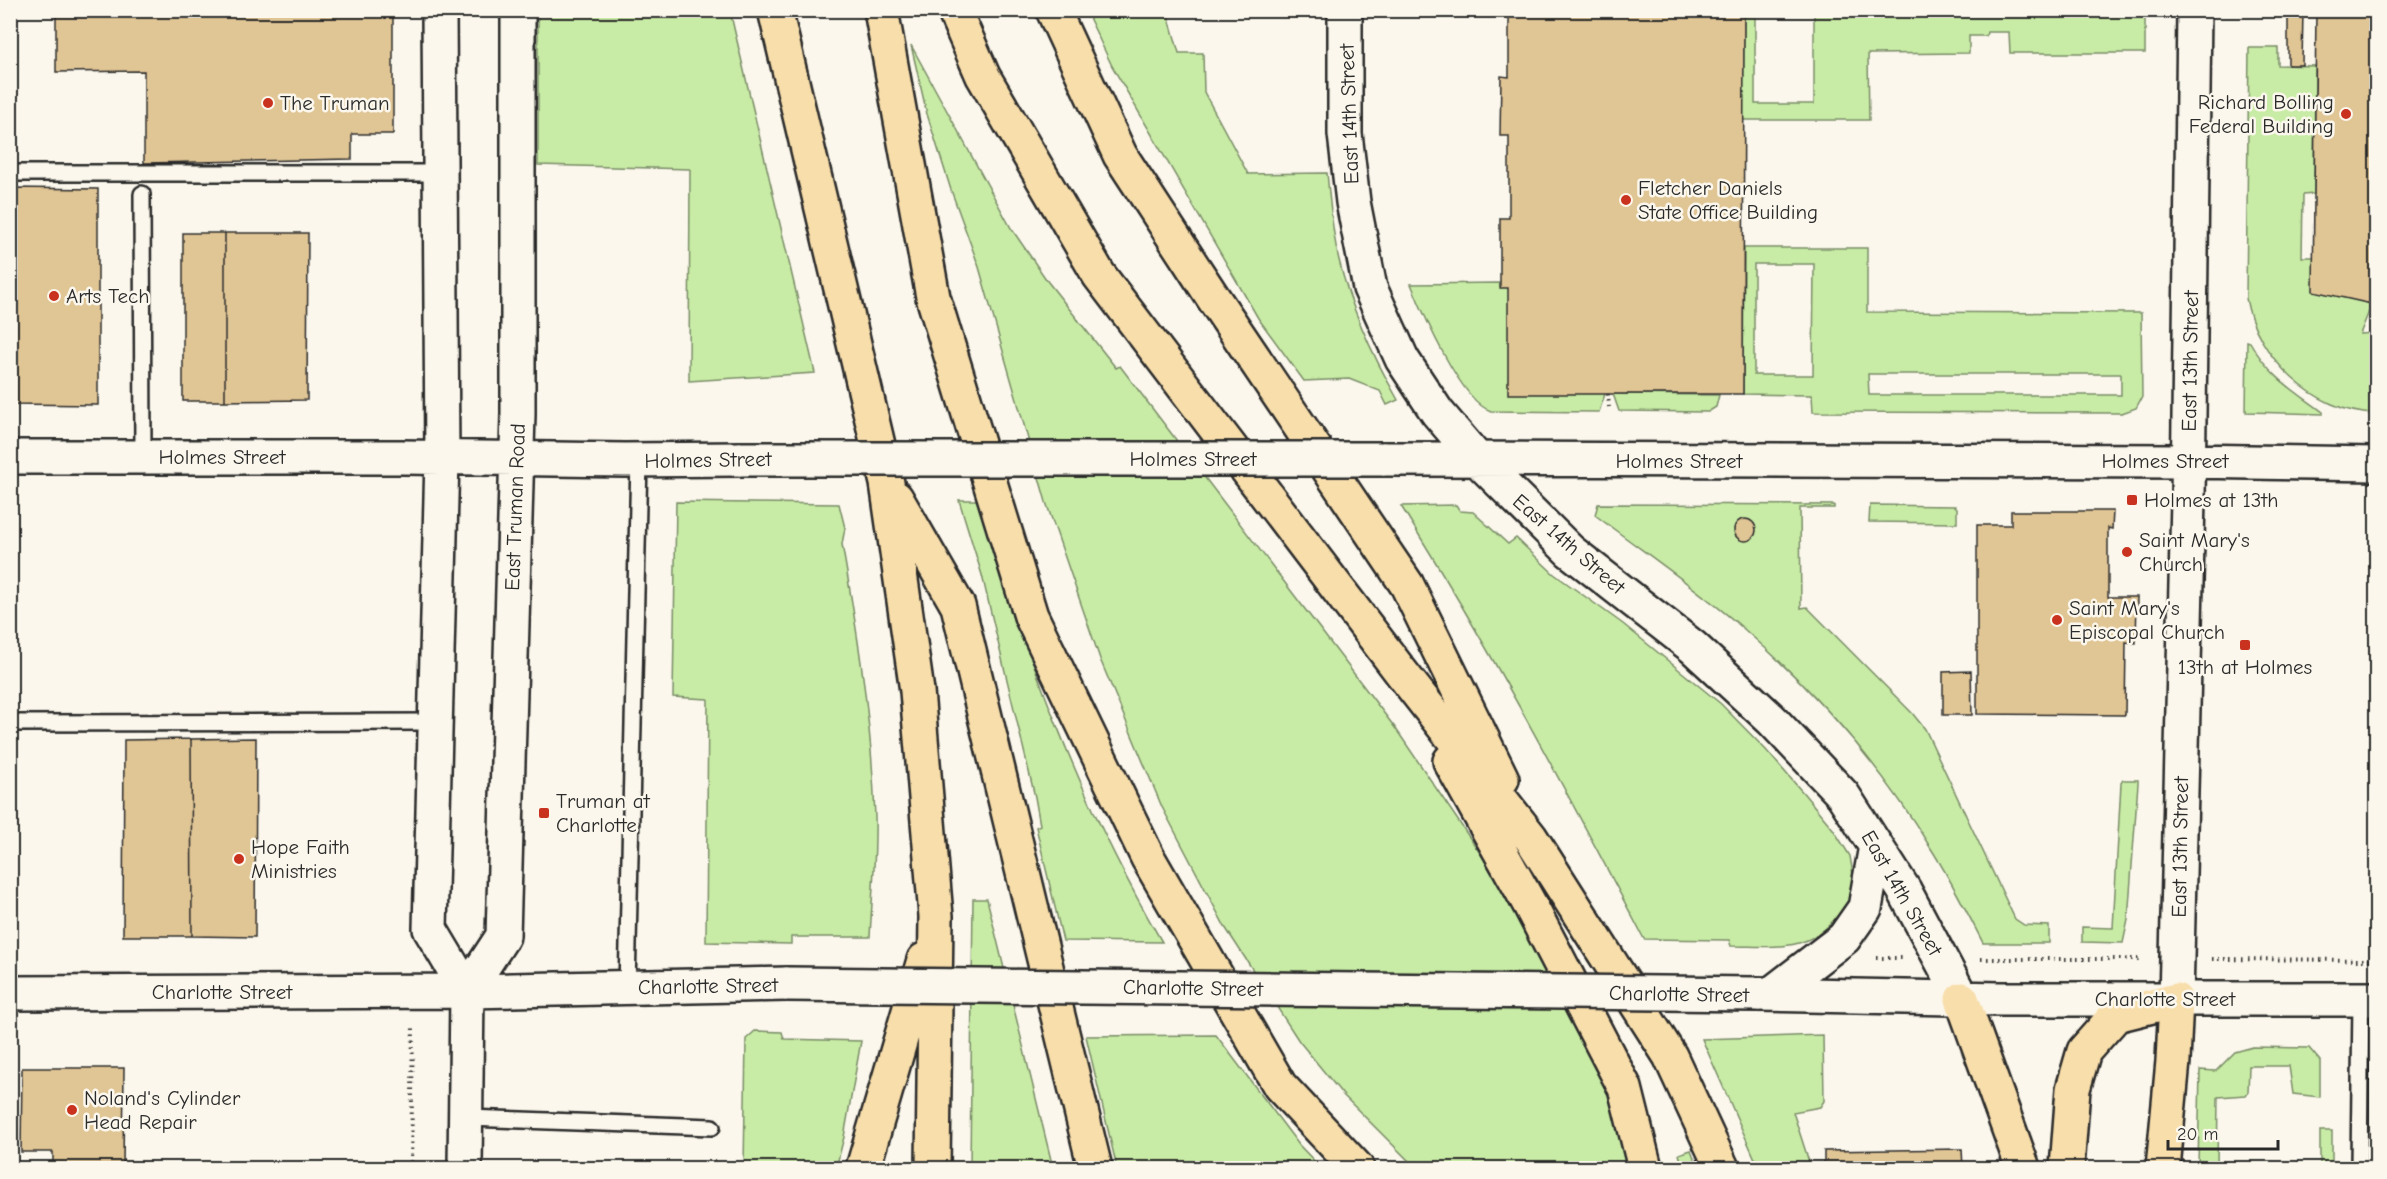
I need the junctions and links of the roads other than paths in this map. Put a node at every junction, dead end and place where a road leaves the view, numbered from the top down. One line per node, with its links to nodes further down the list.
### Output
1 (439, 10): 10 (street)
2 (518, 10): 15 (street, East Truman Road)
3 (775, 10): 20 (highway)
4 (881, 10): 40 (highway)
5 (954, 10): 21 (highway)
6 (1053, 10): 24 (highway)
7 (1345, 10): 17 (street, East 14th Street)
8 (2194, 10): 18 (street, East 13th Street)
9 (10, 173): 10 (lane)
10 (440, 173): 14 (street)
11 (142, 194): 13 (lane)
12 (10, 457): 13 (street, Holmes Street)
13 (143, 457): 14 (street, Holmes Street)
14 (442, 458): 15 (street, Holmes Street); 22 (street)
15 (516, 458): 16 (street, Holmes Street); 28 (street, East Truman Road)
16 (639, 460): 17 (street, Holmes Street, bridge); 27 (lane)
17 (1478, 460): 18 (street, Holmes Street); 25 (street, East 14th Street)
18 (2189, 461): 19 (street, Holmes Street); 33 (street, East 13th Street)
19 (2376, 464)
20 (887, 483): 26 (highway); 39 (highway)
21 (1401, 672): 24 (highway); 41 (highway)
22 (435, 722): 23 (lane); 28 (street)
23 (10, 723)
24 (1531, 838): 42 (highway)
25 (1876, 846): 30 (street); 31 (street, East 14th Street)
26 (936, 916): 37 (highway); 38 (highway)
27 (627, 988): 28 (street, Charlotte Street); 30 (street, Charlotte Street, bridge)
28 (467, 992): 29 (street, Charlotte Street); 34 (street)
29 (10, 993)
30 (1764, 994): 31 (street, Charlotte Street)
31 (1962, 999): 33 (street, Charlotte Street); 43 (highway)
32 (2369, 999): 33 (street, Charlotte Street); 46 (lane)
33 (2176, 1000): 44 (highway); 45 (highway)
34 (466, 1118): 35 (lane); 36 (street)
35 (712, 1126)
36 (465, 1168)
37 (863, 1168)
38 (933, 1168)
39 (1095, 1168)
40 (1357, 1168)
41 (1645, 1168)
42 (1722, 1168)
43 (2023, 1168)
44 (2067, 1168)
45 (2163, 1168)
46 (2359, 1168)

